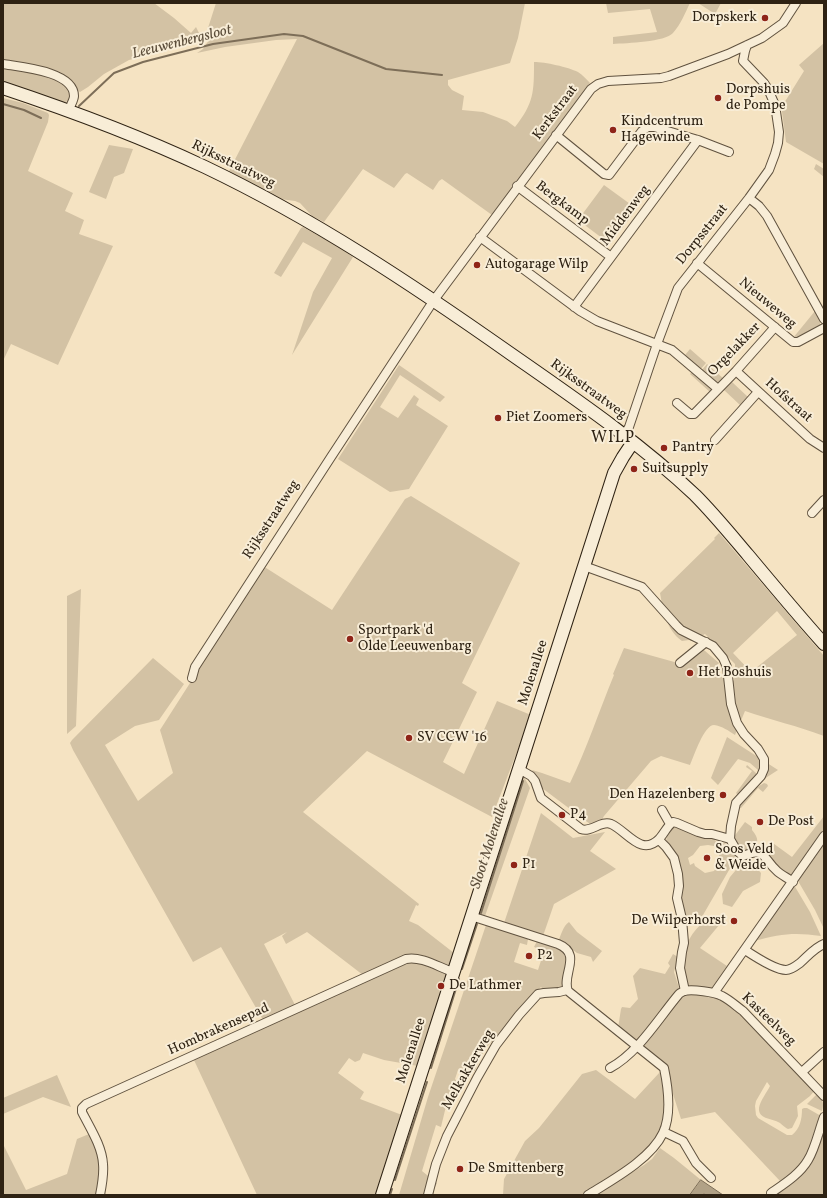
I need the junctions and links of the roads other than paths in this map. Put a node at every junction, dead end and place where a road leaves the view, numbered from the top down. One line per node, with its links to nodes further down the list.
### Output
1 (796, 3): 2 (street, Kerkstraat)
2 (747, 46): 3 (street, Kerkstraat); 4 (street)
3 (728, 54): 4 (street, Dorpsstraat); 8 (street, Kerkstraat)
4 (743, 61): 12 (street, Dorpsstraat)
5 (3, 64): 7 (street)
6 (3, 88): 7 (main road, Rijksstraatweg)
7 (68, 110): 16 (main road, Rijksstraatweg)
8 (556, 136): 9 (street); 11 (street, Kerkstraat)
9 (698, 140): 10 (street); 14 (street, Middenweg)
10 (729, 152)
11 (517, 186): 13 (street, Kerkstraat); 14 (street, Bergkamp)
12 (749, 198): 15 (street, Dorpsstraat); 18 (street)
13 (480, 237): 16 (street, Kerkstraat); 17 (street, Orgelakker)
14 (611, 257): 17 (street, Middenweg)
15 (697, 263): 19 (street, Nieuweweg); 21 (street, Dorpsstraat)
16 (434, 300): 26 (main road, Rijksstraatweg); 35 (street, Rijksstraatweg)
17 (574, 307): 21 (street, Orgelakker)
18 (824, 319)
19 (775, 328): 20 (street, Nieuweweg); 22 (street, Orgelakker)
20 (824, 328)
21 (657, 344): 23 (street, Orgelakker); 26 (street, Dorpsstraat)
22 (736, 371): 23 (street, Orgelakker); 24 (street, Hofstraat)
23 (718, 389): 25 (street)
24 (758, 392): 27 (street); 28 (street, Hofstraat)
25 (677, 403)
26 (629, 439): 31 (main road, Molenallee); 33 (main road, Rijksstraatweg)
27 (715, 440)
28 (824, 448)
29 (824, 500): 30 (street)
30 (812, 513)
31 (584, 566): 32 (street); 36 (main road, Molenallee)
32 (706, 642): 34 (street); 38 (street)
33 (824, 644)
34 (680, 663)
35 (192, 678)
36 (519, 769): 43 (street); 45 (main road, Molenallee)
37 (662, 810): 39 (street)
38 (732, 820): 40 (street); 42 (street)
39 (670, 824): 40 (street); 43 (street)
40 (712, 834): 42 (street)
41 (824, 836): 44 (street)
42 (730, 839): 44 (street)
43 (659, 840): 49 (street)
44 (793, 882): 47 (street)
45 (471, 916): 48 (main road, Molenallee); 50 (street)
46 (824, 944): 47 (street)
47 (745, 950): 51 (street)
48 (453, 972): 61 (street, Hombrakensepad); 62 (main road, Molenallee)
49 (685, 991): 51 (street, Kasteelweg); 52 (street)
50 (568, 992): 52 (street); 63 (street, Melkakkerweg)
51 (714, 993): 55 (street, Kasteelweg)
52 (637, 1046): 54 (street); 58 (street)
53 (824, 1052): 55 (street)
54 (610, 1068)
55 (802, 1072): 56 (street, Kasteelweg)
56 (824, 1096)
57 (824, 1117): 60 (street)
58 (664, 1132): 59 (street); 64 (street)
59 (712, 1178)
60 (771, 1193)
61 (100, 1195)
62 (382, 1195)
63 (428, 1195)
64 (588, 1195)

